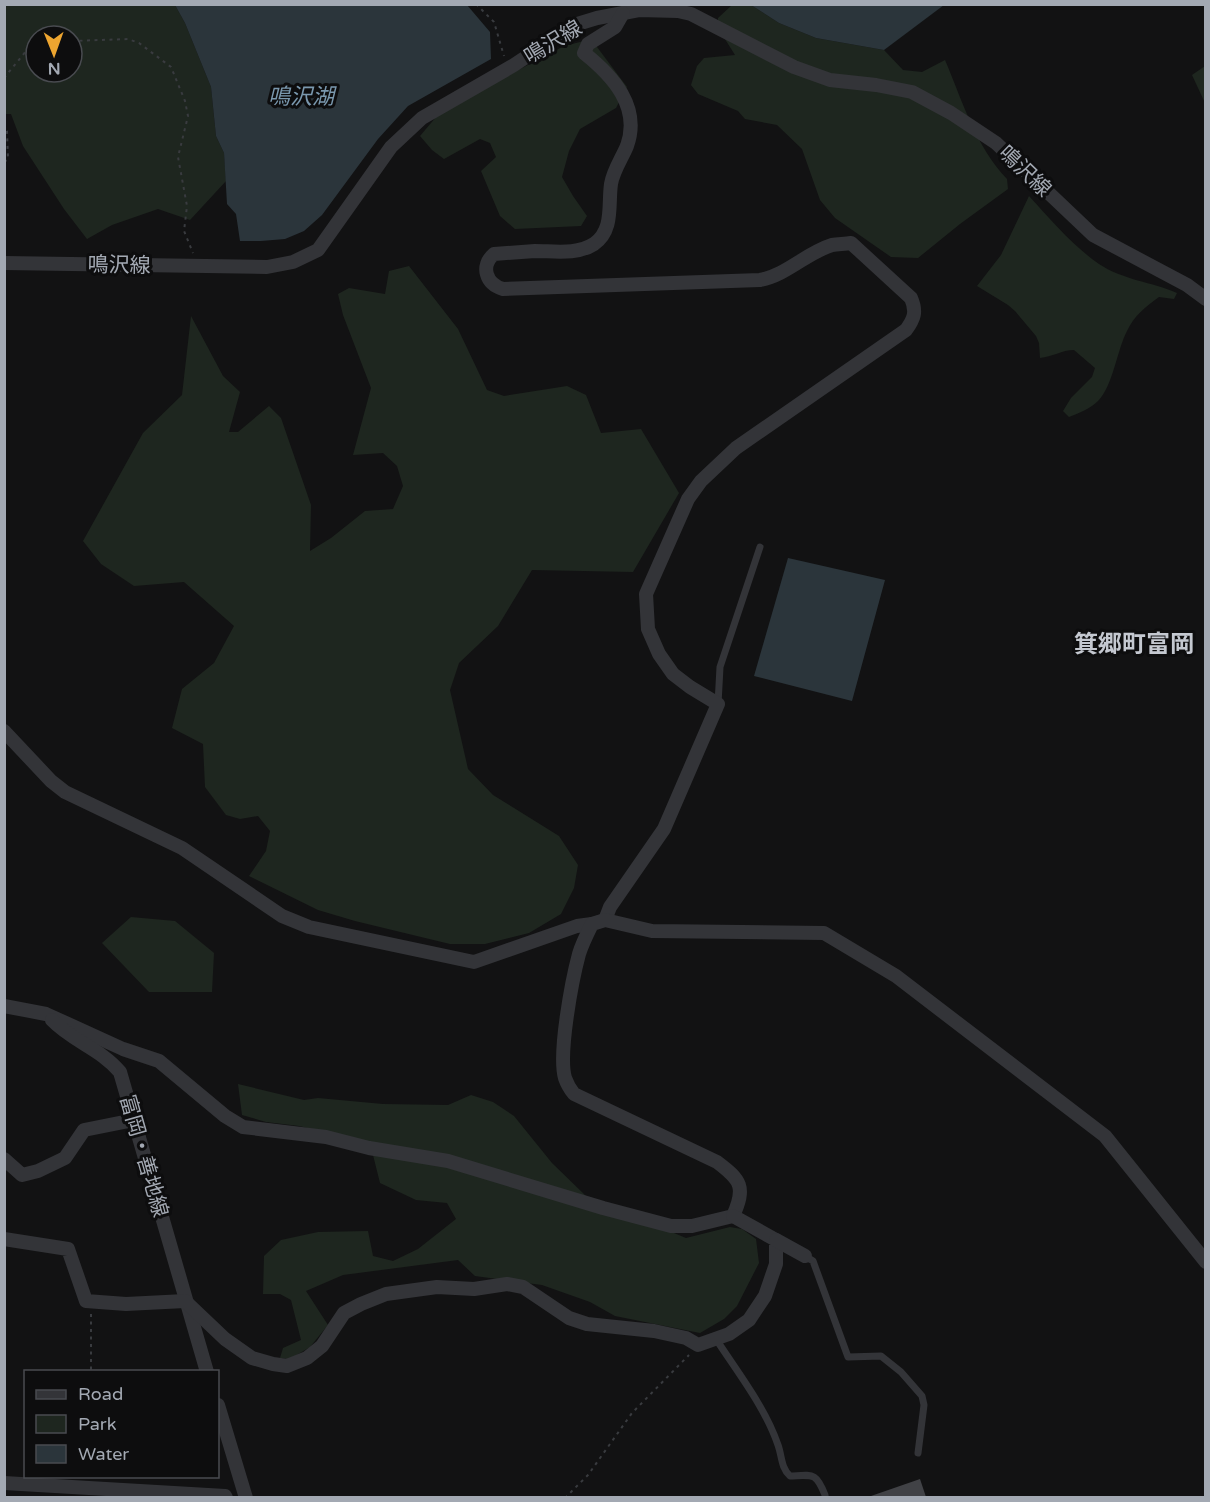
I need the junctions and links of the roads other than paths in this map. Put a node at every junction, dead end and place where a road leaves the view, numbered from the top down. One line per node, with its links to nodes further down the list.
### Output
1 (623, 13): 2 (street, 鳴沢線); 3 (street, 鳴沢線); 5 (street)
2 (4, 263)
3 (1206, 299)
4 (760, 547): 5 (lane)
5 (718, 704): 7 (street)
6 (4, 730): 7 (street)
7 (598, 922): 12 (street); 16 (street)
8 (4, 1006): 9 (street)
9 (46, 1014): 10 (street, 富岡・善地線); 12 (street)
10 (134, 1120): 11 (street); 17 (street, 富岡・善地線)
11 (4, 1160)
12 (733, 1216): 14 (street)
13 (4, 1239): 17 (street)
14 (776, 1240): 15 (street); 18 (street)
15 (805, 1256): 21 (lane)
16 (1206, 1262)
17 (185, 1301): 18 (street); 19 (street, 富岡・善地線)
18 (716, 1339): 23 (lane)
19 (207, 1370)
20 (219, 1408): 25 (street)
21 (918, 1453)
22 (4, 1483): 24 (street)
23 (825, 1495)
24 (226, 1497)
25 (246, 1497)

